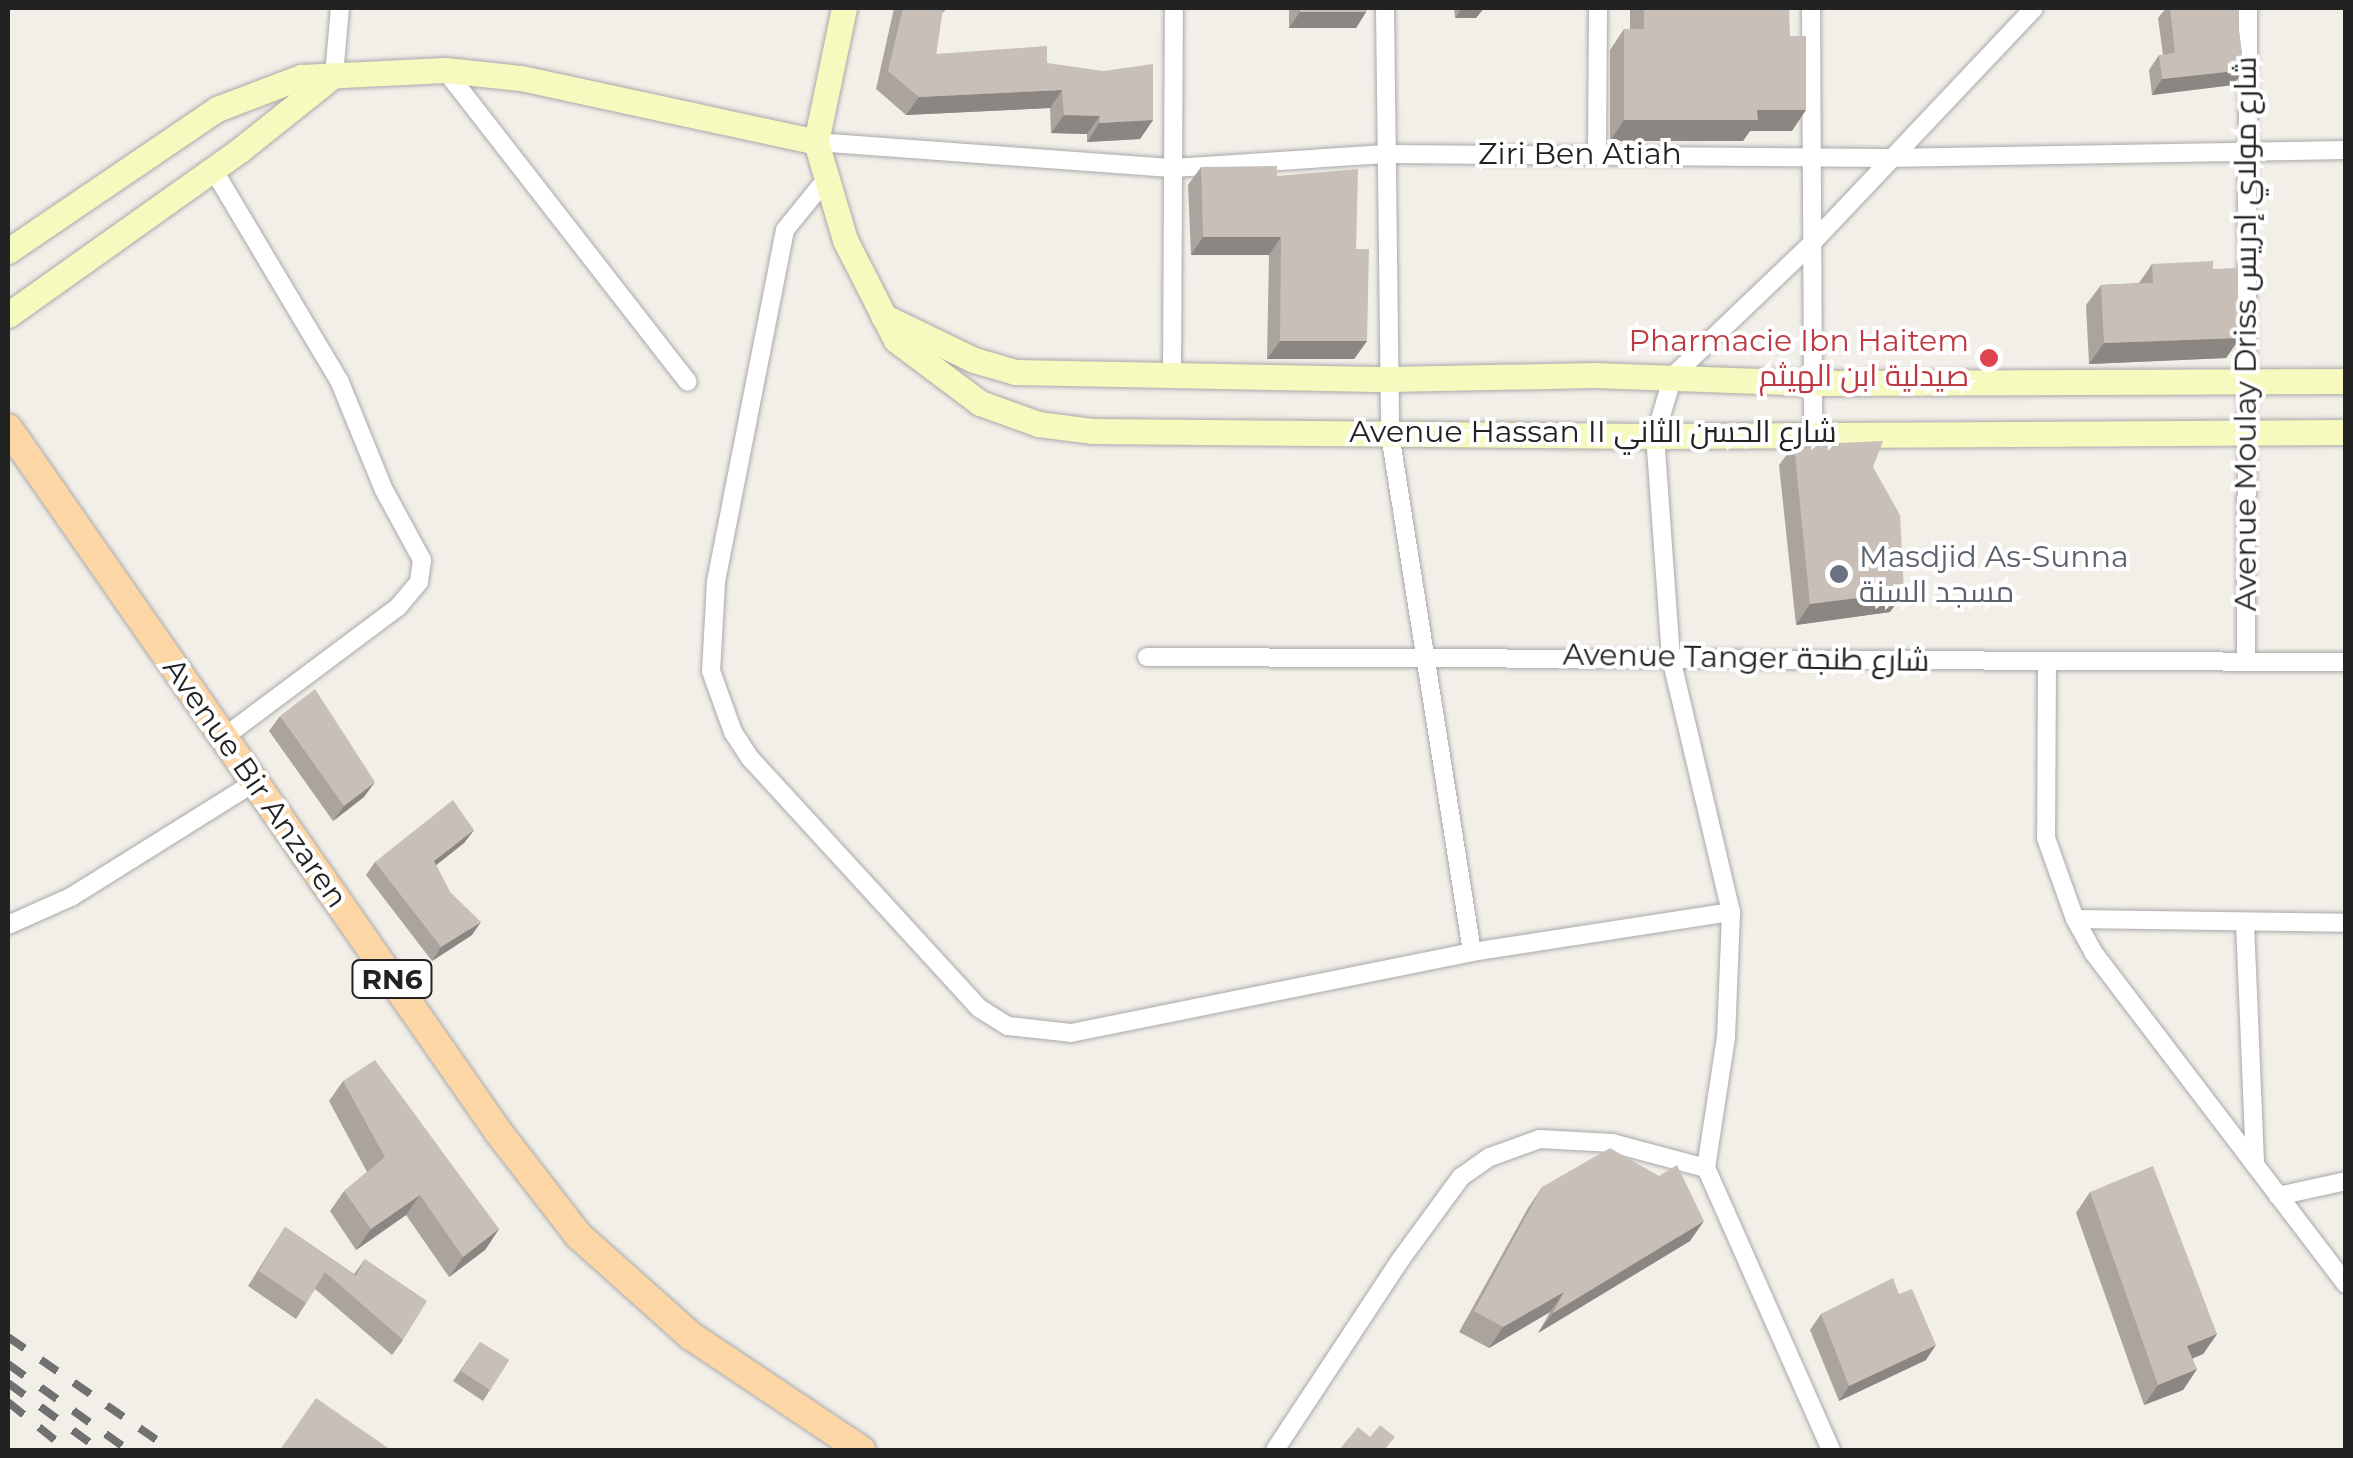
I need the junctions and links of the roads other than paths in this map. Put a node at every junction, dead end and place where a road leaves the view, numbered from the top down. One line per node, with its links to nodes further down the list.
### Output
1 (340, 8): 10 (street)
2 (844, 8): 11 (street)
3 (1174, 8): 18 (street)
4 (1385, 8): 15 (street)
5 (1598, 8): 14 (street)
6 (1811, 8): 16 (street)
7 (2034, 8): 17 (street)
8 (2248, 8): 12 (street, Avenue Moulay Driss شارع مولاي إدريس)
9 (445, 70): 10 (street); 11 (street); 30 (street)
10 (334, 74): 19 (street); 22 (street)
11 (816, 142): 18 (street, Ziri Ben Atiah); 20 (street, Avenue Hassan II شارع الحسن الثاني)
12 (2243, 149): 13 (street, Ziri Ben Atiah); 17 (street, Ziri Ben Atiah); 28 (street, Avenue Moulay Driss شارع مولاي إدريس)
13 (2346, 150)
14 (1597, 153): 15 (street, Ziri Ben Atiah); 16 (street, Ziri Ben Atiah)
15 (1386, 154): 18 (street, Ziri Ben Atiah); 27 (street)
16 (1810, 157): 17 (street, Ziri Ben Atiah); 21 (street)
17 (1886, 158): 21 (street)
18 (1174, 168): 25 (street)
19 (213, 170): 24 (street); 44 (street)
20 (823, 183): 23 (street, Avenue Hassan II شارع الحسن الثاني); 51 (street)
21 (1812, 243): 26 (street); 31 (street)
22 (8, 251)
23 (880, 314): 25 (street, Avenue Hassan II شارع الحسن الثاني); 36 (street, Avenue Hassan II شارع الحسن الثاني)
24 (8, 315)
25 (1172, 373): 27 (street, Avenue Hassan II شارع الحسن الثاني)
26 (1673, 376): 27 (street, Avenue Hassan II شارع الحسن الثاني); 31 (street, Avenue Hassan II شارع الحسن الثاني); 37 (street)
27 (1389, 379): 36 (street)
28 (2246, 380): 29 (street, Avenue Hassan II شارع الحسن الثاني); 31 (street, Avenue Hassan II شارع الحسن الثاني); 33 (street, Avenue Moulay Driss شارع مولاي إدريس)
29 (2346, 380)
30 (688, 382)
31 (1808, 383): 32 (street)
32 (1813, 431): 33 (street, Avenue Hassan II شارع الحسن الثاني); 37 (street, Avenue Hassan II شارع الحسن الثاني)
33 (2249, 431): 34 (street, Avenue Hassan II شارع الحسن الثاني); 42 (street, Avenue Moulay Driss شارع مولاي إدريس)
34 (2346, 432)
35 (9, 434): 44 (main road, Avenue Bir Anzaren / RN6)
36 (1390, 434): 37 (street, Avenue Hassan II شارع الحسن الثاني); 38 (street)
37 (1655, 436): 40 (street)
38 (1426, 655): 39 (street, Avenue Tanger شارع طنجة); 40 (street, Avenue Tanger شارع طنجة); 51 (street)
39 (1148, 657)
40 (1671, 658): 41 (street, Avenue Tanger شارع طنجة); 46 (street)
41 (2047, 661): 42 (street, Avenue Tanger شارع طنجة); 47 (street)
42 (2246, 661): 43 (street, Avenue Tanger شارع طنجة)
43 (2346, 662)
44 (223, 738): 45 (main road, Avenue Bir Anzaren / RN6)
45 (255, 782): 50 (street); 57 (main road, Avenue Bir Anzaren / RN6)
46 (1731, 912): 51 (street); 53 (street)
47 (2075, 919): 48 (street); 52 (street)
48 (2245, 923): 49 (street); 52 (street)
49 (2346, 923)
50 (8, 925)
51 (1472, 952)
52 (2255, 1166): 55 (street)
53 (1706, 1168): 58 (street); 59 (street)
54 (2346, 1181): 55 (street)
55 (2278, 1196): 56 (street)
56 (2346, 1284)
57 (860, 1450)
58 (1275, 1450)
59 (1831, 1450)

